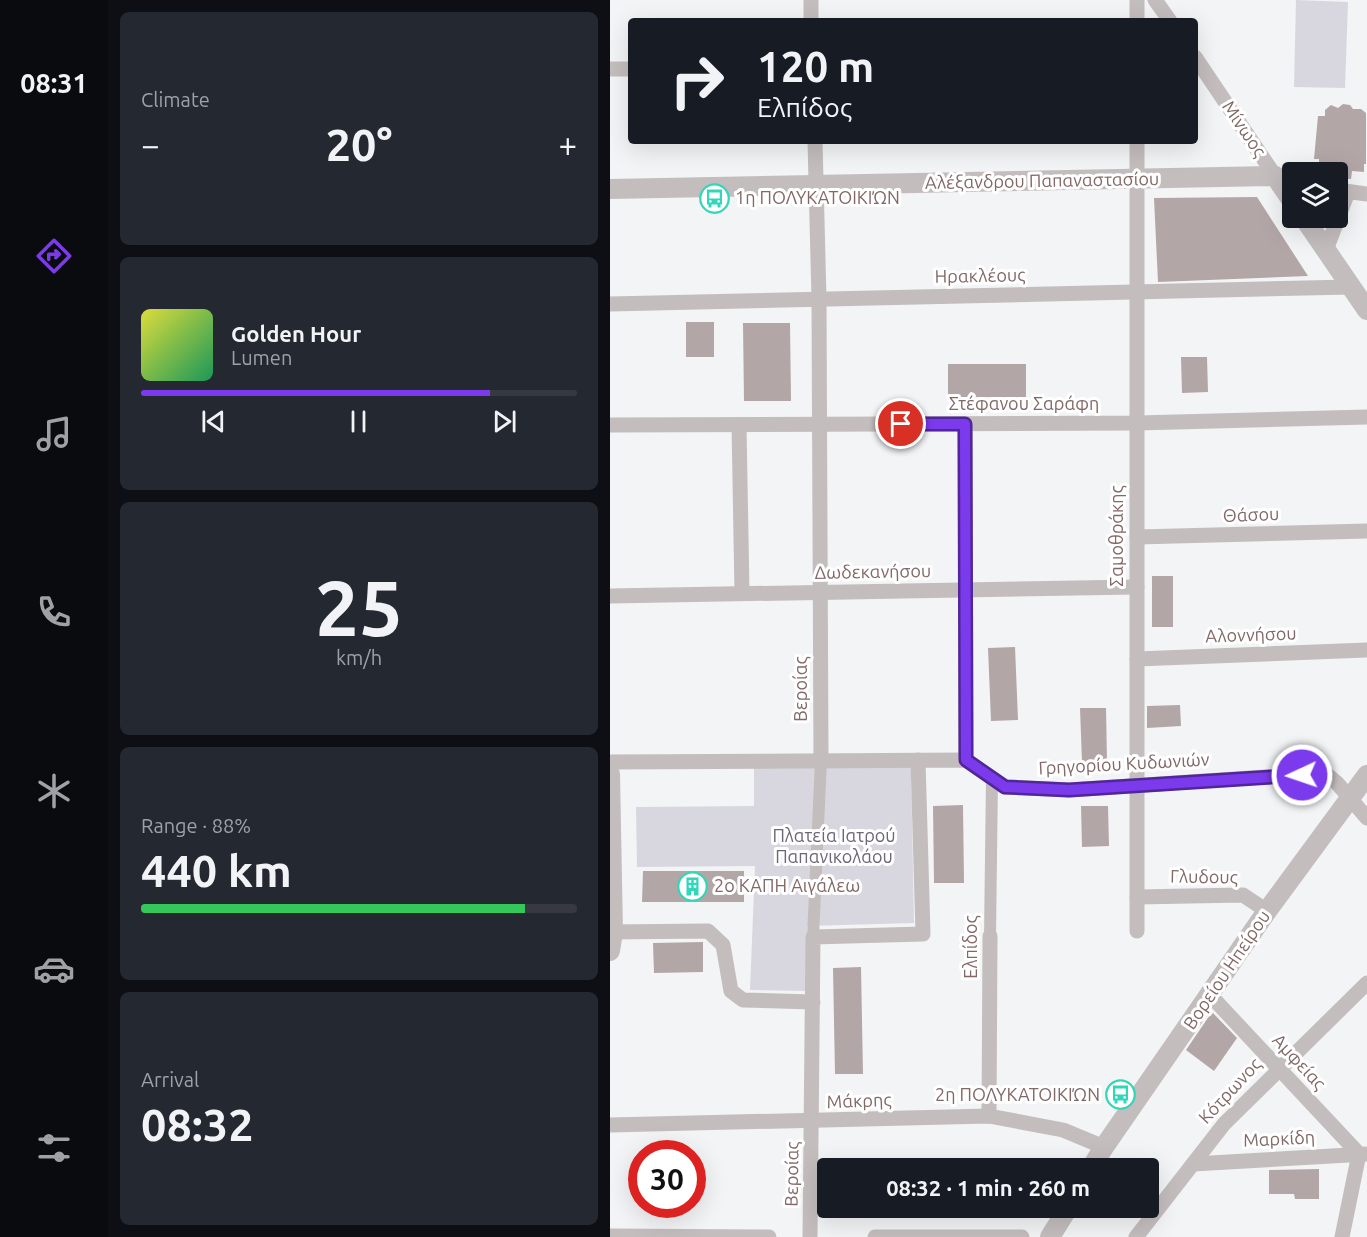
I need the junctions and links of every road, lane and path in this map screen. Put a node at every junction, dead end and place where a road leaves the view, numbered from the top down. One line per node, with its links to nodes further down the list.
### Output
1 (811, 0): 4 (street)
2 (1137, 0): 5 (street)
3 (1155, 0): 6 (street)
4 (811, 18)
5 (1137, 18)
6 (1168, 18)
7 (1198, 62): 12 (street, Μίνωος)
8 (610, 69): 9 (street)
9 (628, 69)
10 (815, 144): 15 (street, Βεροίας)
11 (1137, 144): 13 (street, Σαμοθράκης)
12 (1282, 176)
13 (1137, 179): 14 (street, Αλέξανδρου Παπαναστασίου); 15 (street, Αλέξανδρου Παπαναστασίου); 23 (street, Σαμοθράκης)
14 (1282, 179)
15 (817, 185): 16 (street, Αλέξανδρου Παπαναστασίου); 24 (street, Βεροίας)
16 (610, 189)
17 (1348, 192): 18 (street)
18 (1366, 194)
19 (1311, 228): 21 (street)
20 (1332, 228): 21 (street)
21 (1326, 250): 22 (street)
22 (1351, 287): 23 (street, Ηρακλέους); 26 (street)
23 (1137, 292): 24 (street, Ηρακλέους); 28 (street, Σαμοθράκης)
24 (819, 299): 25 (street, Ηρακλέους); 29 (street, Βεροίας)
25 (610, 304)
26 (1366, 310)
27 (1366, 417): 28 (street, Στέφανου Σαράφη)
28 (1137, 423): 30 (street, Στέφανου Σαράφη); 34 (street, Σαμοθράκης)
29 (820, 424): 30 (street, Στέφανου Σαράφη); 32 (street, Στέφανου Σαράφη); 37 (street, Βεροίας)
30 (965, 424): 36 (street)
31 (610, 425): 32 (street, Στέφανου Σαράφη)
32 (739, 425): 38 (street)
33 (1366, 531): 34 (street, Θάσου)
34 (1137, 537): 35 (street, Σαμοθράκης)
35 (1137, 587): 36 (street, Δωδεκανήσου); 41 (street, Σαμοθράκης)
36 (966, 590): 37 (street, Δωδεκανήσου); 44 (street)
37 (821, 592): 38 (street, Δωδεκανήσου); 42 (street, Βεροίας)
38 (742, 593): 39 (street, Δωδεκανήσου)
39 (610, 596)
40 (1366, 650): 41 (street, Αλοννήσου)
41 (1137, 659): 49 (street, Σαμοθράκης)
42 (821, 760): 43 (street); 45 (street); 56 (street, Βεροίας)
43 (918, 760): 44 (street); 56 (street)
44 (966, 760): 48 (street, Γρηγορίου Κυδωνιών)
45 (610, 762)
46 (610, 774): 57 (street)
47 (1366, 775): 50 (street, Βορείου Ηπείρου)
48 (992, 778): 49 (street, Γρηγορίου Κυδωνιών); 55 (street, Ελπίδος)
49 (1137, 784): 50 (street, Γρηγορίου Κυδωνιών); 52 (street, Σαμοθράκης)
50 (1350, 797): 51 (street, Γρηγορίου Κυδωνιών); 53 (street, Βορείου Ηπείρου)
51 (1366, 818)
52 (1137, 897): 53 (street, Γλυδους); 54 (street, Σαμοθράκης)
53 (1267, 911): 59 (street, Βορείου Ηπείρου)
54 (1137, 931)
55 (990, 936): 62 (street, Ελπίδος)
56 (813, 937): 60 (street, Βεροίας)
57 (611, 938): 60 (street)
58 (1366, 983): 61 (street, Κότρωνος)
59 (1210, 995): 61 (street, Αμφείας); 65 (street, Βορείου Ηπείρου)
60 (813, 1002): 63 (street, Βεροίας)
61 (1278, 1068): 66 (street, Αμφείας); 68 (street, Κότρωνος)
62 (989, 1116): 63 (street, Μάκρης); 65 (street, Μάκρης)
63 (812, 1122): 64 (street, Μάκρης); 72 (street, Βεροίας)
64 (610, 1125)
65 (1104, 1147): 67 (street, Βορείου Ηπείρου)
66 (1364, 1152): 68 (street, Μαρκίδη); 77 (street)
67 (1097, 1158)
68 (1193, 1164): 76 (street, Κότρωνος)
69 (1062, 1218): 75 (street)
70 (610, 1236): 71 (street)
71 (769, 1237)
72 (810, 1237)
73 (875, 1237): 74 (street)
74 (1022, 1237)
75 (1050, 1237)
76 (1136, 1237)
77 (1342, 1237)

